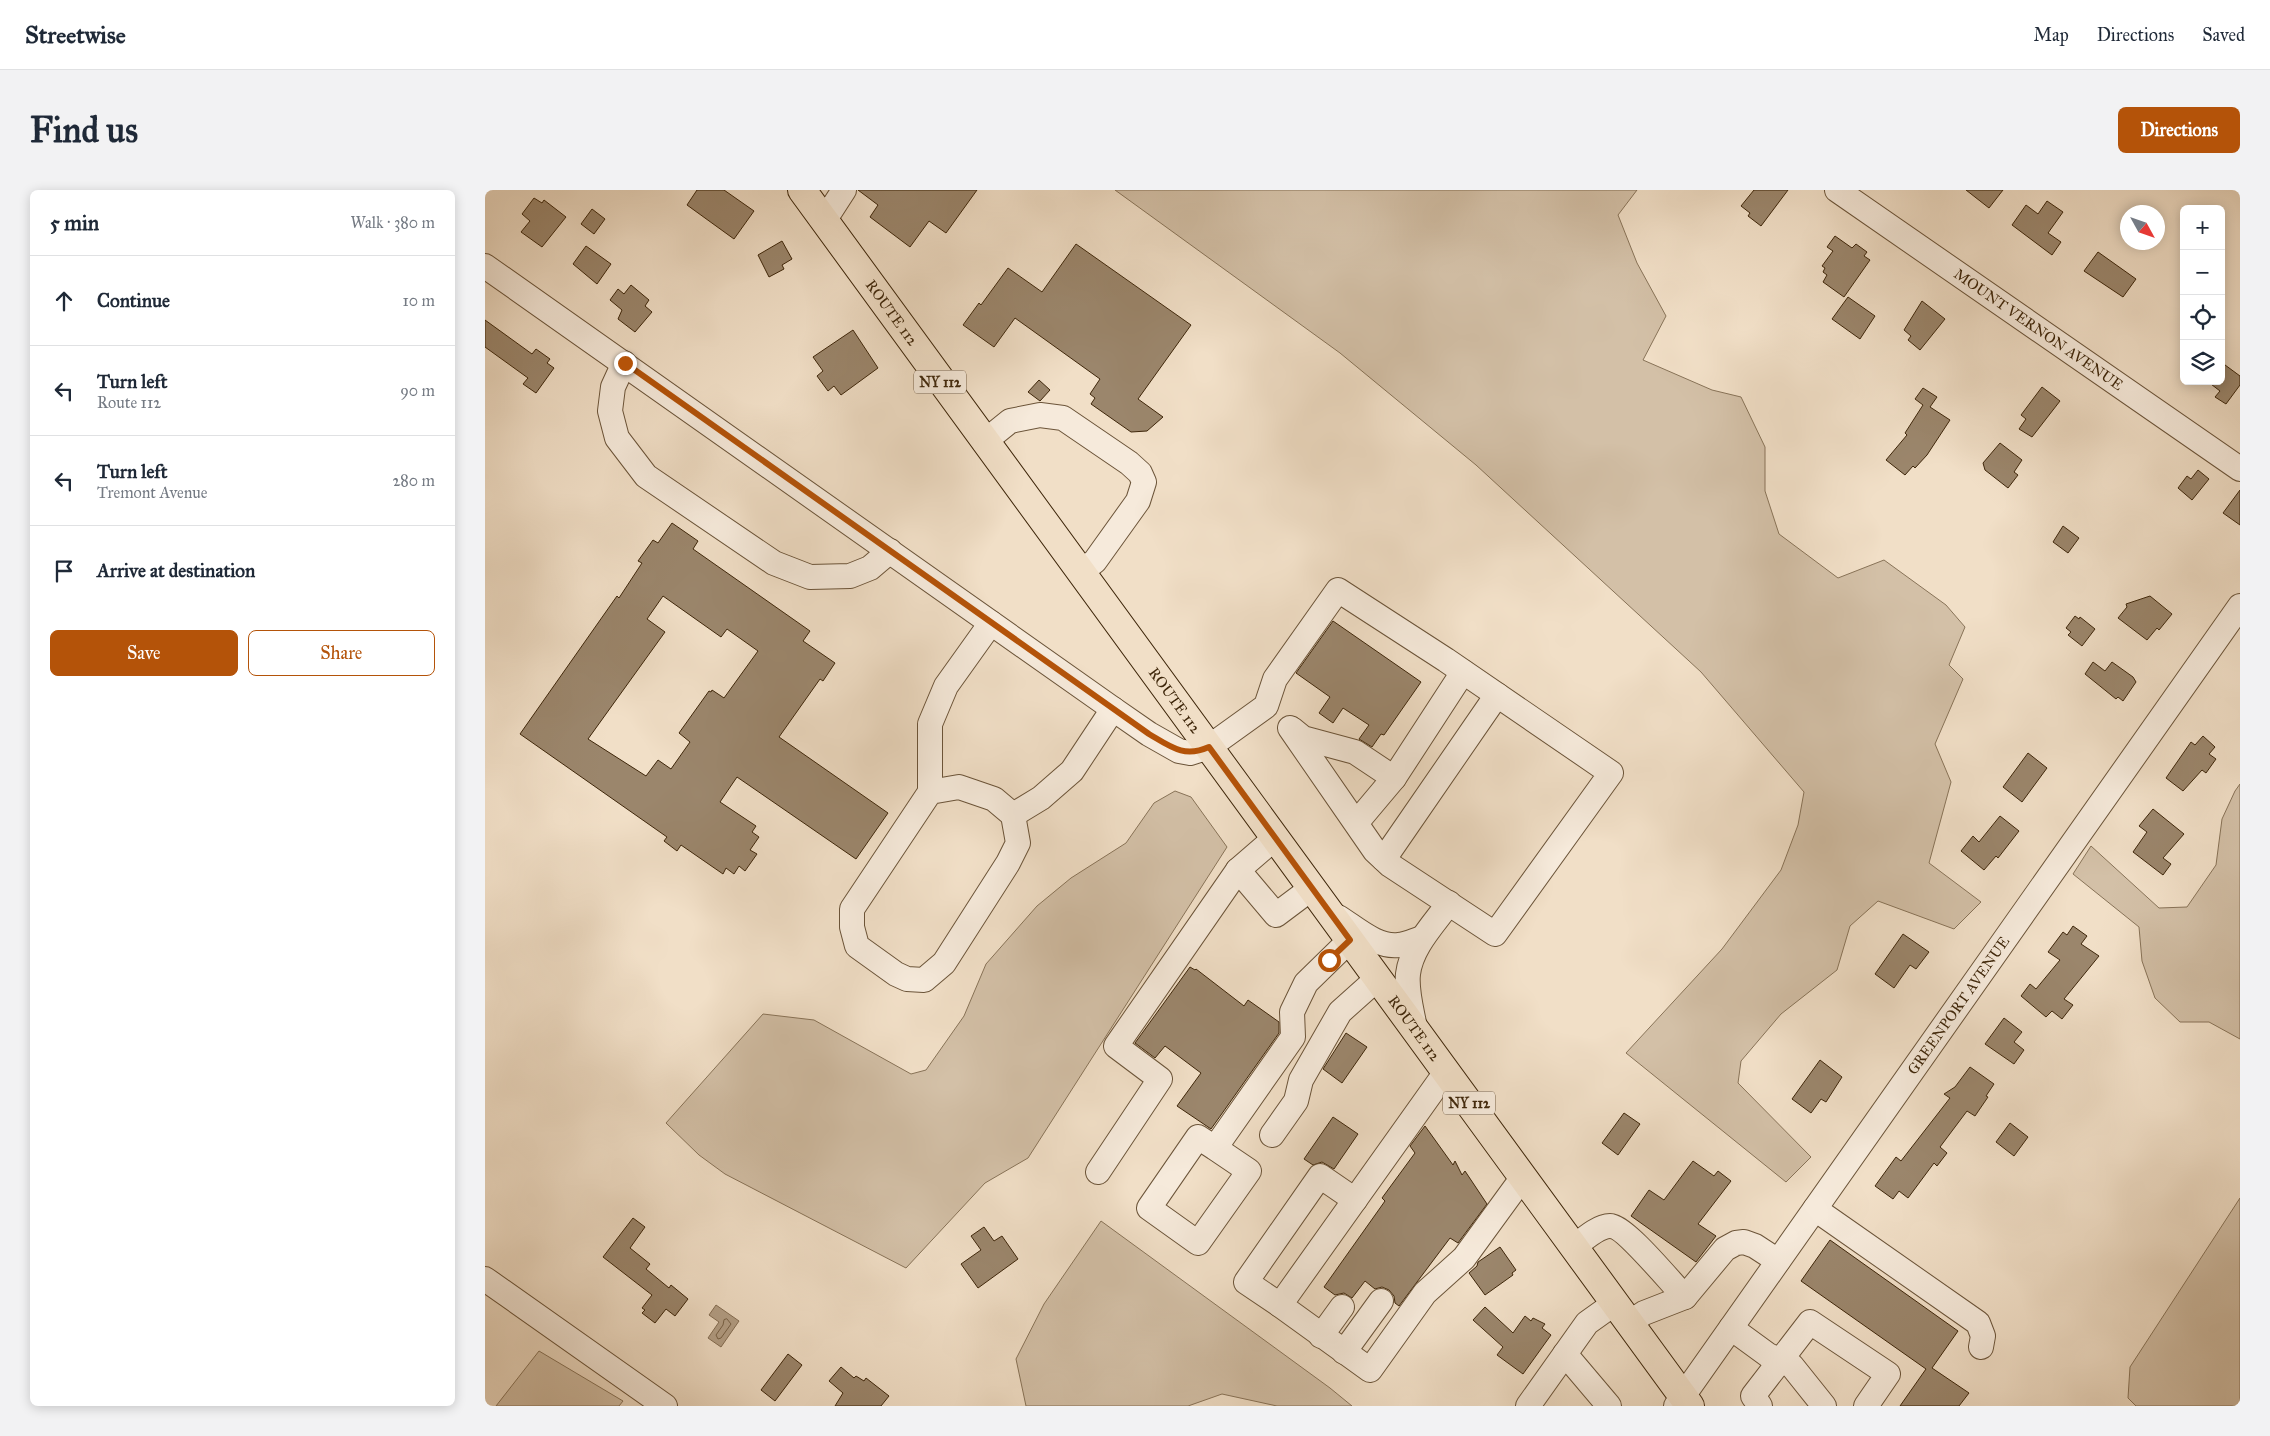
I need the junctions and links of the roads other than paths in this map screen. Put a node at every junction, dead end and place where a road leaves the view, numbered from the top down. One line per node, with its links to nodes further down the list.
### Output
1 (801, 190): 4 (main road, ROUTE 112 / NY 112)
2 (844, 190): 4 (street)
3 (1837, 190): 8 (street, MOUNT VERNON AVENUE)
4 (824, 221): 7 (main road, ROUTE 112 / NY 112)
5 (485, 266): 6 (street)
6 (625, 363): 9 (street); 9 (street)
7 (984, 442): 10 (main road, ROUTE 112 / NY 112); 10 (street)
8 (2240, 469)
9 (890, 550): 12 (street)
10 (1081, 572): 18 (main road, ROUTE 112 / NY 112)
11 (2240, 606): 39 (street, GREENPORT AVENUE)
12 (991, 623): 16 (street); 20 (street)
13 (1463, 672): 14 (street); 15 (street); 19 (street)
14 (1497, 695): 24 (street); 27 (street)
15 (1266, 706): 17 (street); 18 (street)
16 (1113, 709): 18 (street); 21 (street)
17 (1290, 728): 19 (street); 22 (street)
18 (1209, 747): 23 (main road, ROUTE 112 / NY 112)
19 (1394, 778): 22 (street)
20 (930, 792): 21 (street); 21 (street)
21 (1013, 815)
22 (1357, 822): 24 (street)
23 (1275, 838): 25 (street); 26 (main road, ROUTE 112 / NY 112)
24 (1384, 859): 27 (street)
25 (1238, 870): 26 (street); 36 (street)
26 (1312, 888): 28 (main road, ROUTE 112 / NY 112)
27 (1449, 903): 29 (street)
28 (1329, 911): 29 (street); 30 (main road, ROUTE 112 / NY 112)
29 (1422, 938): 32 (street)
30 (1350, 940): 31 (main road, ROUTE 112 / NY 112); 35 (street)
31 (1378, 978): 32 (main road, ROUTE 112 / NY 112); 34 (street)
32 (1415, 1028): 33 (main road, ROUTE 112 / NY 112)
33 (1446, 1072): 37 (main road, ROUTE 112 / NY 112); 38 (street)
34 (1272, 1134)
35 (1215, 1148)
36 (1098, 1172)
37 (1523, 1177): 40 (main road, ROUTE 112 / NY 112); 51 (street)
38 (1355, 1200): 45 (street); 45 (street)
39 (1815, 1209): 41 (street, GREENPORT AVENUE); 50 (street)
40 (1574, 1247): 43 (street); 47 (main road, ROUTE 112 / NY 112)
41 (1779, 1261): 43 (street); 48 (street, GREENPORT AVENUE)
42 (485, 1279): 55 (street)
43 (1685, 1297): 47 (street)
44 (1381, 1301): 51 (street)
45 (1280, 1305): 49 (street)
46 (1342, 1307): 49 (street)
47 (1622, 1313): 52 (street); 54 (main road, ROUTE 112 / NY 112)
48 (1731, 1328): 53 (street); 54 (street, GREENPORT AVENUE)
49 (1321, 1336): 51 (street)
50 (1981, 1347)
51 (1344, 1352)
52 (1565, 1354): 56 (street); 57 (street)
53 (1781, 1360): 58 (street); 59 (street); 60 (street)
54 (1683, 1403)
55 (665, 1406)
56 (1528, 1406)
57 (1609, 1406)
58 (1760, 1406)
59 (1824, 1406)
60 (1866, 1406)

